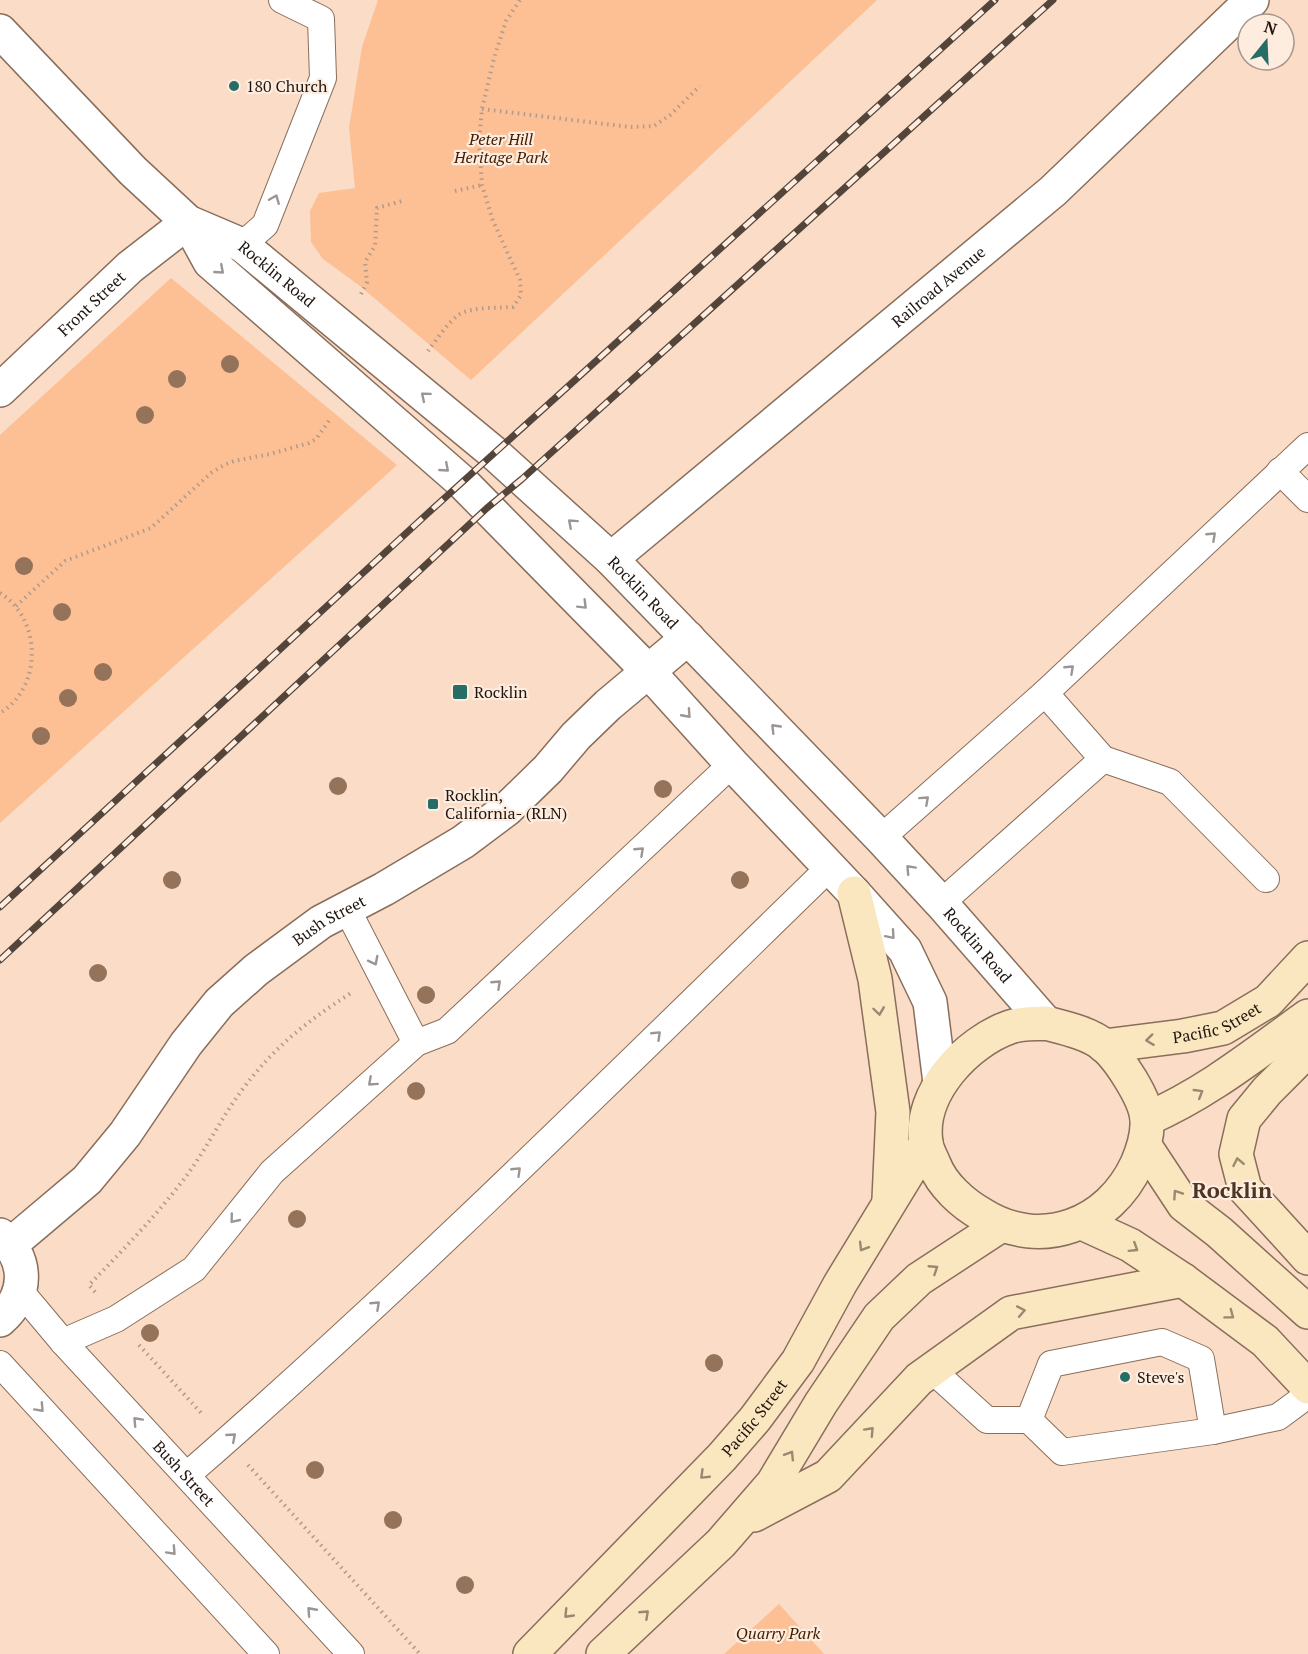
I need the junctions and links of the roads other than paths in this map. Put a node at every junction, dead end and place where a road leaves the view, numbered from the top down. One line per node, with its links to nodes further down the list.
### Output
1 (282, 0): 3 (lane)
2 (1252, 0): 11 (street, Railroad Avenue)
3 (325, 9): 6 (lane, one-way to 3)
4 (0, 31): 5 (street, Rocklin Road)
5 (188, 222): 6 (street, Rocklin Road); 7 (street, Front Street); 13 (street, Rocklin Road, one-way to 13)
6 (242, 245): 11 (street, Rocklin Road, one-way to 6)
7 (0, 390)
8 (1308, 446): 9 (lane)
9 (1281, 471): 10 (lane); 14 (lane, one-way to 9)
10 (1308, 499)
11 (610, 559): 12 (street, Rocklin Road)
12 (688, 638): 13 (street, Bush Street); 17 (street, Rocklin Road, one-way to 12)
13 (648, 671): 16 (street, Rocklin Road, one-way to 16); 22 (street, Bush Street)
14 (1045, 693): 15 (lane); 17 (lane, one-way to 14)
15 (1103, 759): 19 (lane); 21 (lane)
16 (732, 764): 18 (street, Rocklin Road); 26 (lane, one-way to 16)
17 (881, 838): 21 (street, Rocklin Road, one-way to 17)
18 (830, 867): 20 (street, Rocklin Road); 48 (lane, one-way to 18)
19 (1266, 879)
20 (854, 893): 29 (street, Rocklin Road, one-way to 29); 32 (main road, one-way to 32)
21 (941, 903): 25 (street, Rocklin Road)
22 (347, 909): 26 (lane, one-way to 26); 35 (street, Bush Street)
23 (1308, 958): 27 (main road, Pacific Street, one-way to 27)
24 (1308, 1016): 30 (main road, one-way to 24)
25 (1046, 1023): 27 (main road); 29 (main road)
26 (416, 1043): 41 (lane, one-way to 41)
27 (1104, 1046): 30 (main road)
28 (1308, 1050): 36 (main road, one-way to 28)
29 (940, 1083): 31 (main road)
30 (1146, 1133): 33 (main road); 39 (main road, one-way to 30)
31 (926, 1143): 32 (main road, Pacific Street); 34 (main road)
32 (889, 1204): 52 (main road, Pacific Street, one-way to 52)
33 (1082, 1223): 34 (main road); 37 (main road, one-way to 37)
34 (1000, 1226): 49 (main road, one-way to 34)
35 (5, 1240): 38 (street)
36 (1308, 1258)
37 (1183, 1280): 43 (main road, one-way to 37); 44 (main road, one-way to 44)
38 (21, 1292): 40 (street); 41 (lane, Bush Street)
39 (1308, 1312)
40 (0, 1320)
41 (63, 1342): 48 (lane, Bush Street, one-way to 41)
42 (0, 1364): 50 (lane, one-way to 50)
43 (932, 1370): 46 (lane); 49 (main road, one-way to 43)
44 (1308, 1387)
45 (1308, 1395): 47 (lane)
46 (1029, 1420): 47 (lane); 47 (lane)
47 (1213, 1431)
48 (187, 1475): 51 (lane, Bush Street, one-way to 48)
49 (738, 1523): 53 (main road, one-way to 49)
50 (266, 1654)
51 (351, 1654)
52 (530, 1654)
53 (603, 1654)

